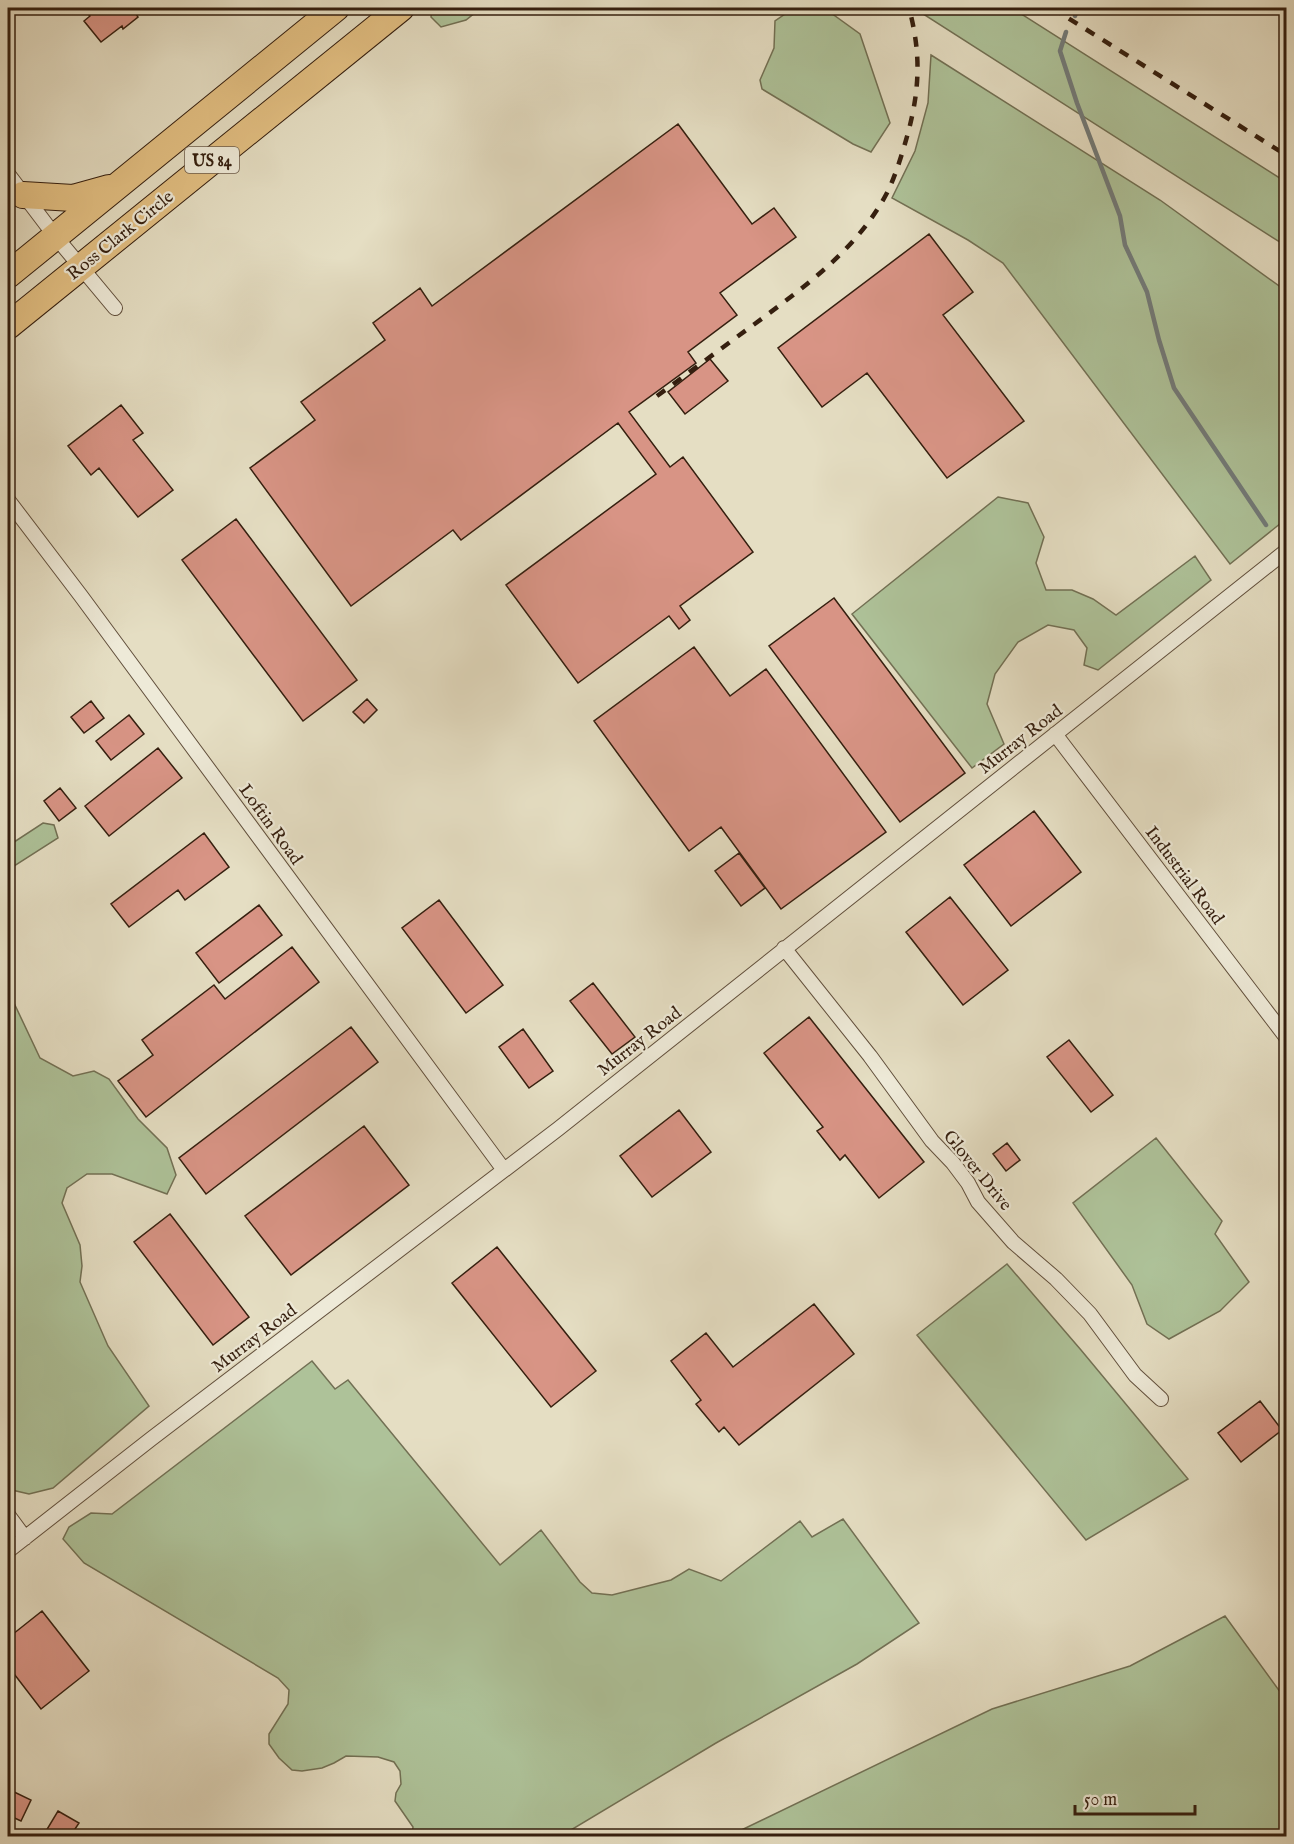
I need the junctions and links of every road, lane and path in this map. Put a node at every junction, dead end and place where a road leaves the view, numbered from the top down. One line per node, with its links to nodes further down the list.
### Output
1 (336, 8): 4 (highway, US 84)
2 (401, 8): 7 (highway, Ross Clark Circle / US 84)
3 (8, 174): 5 (street)
4 (118, 185): 5 (highway); 6 (highway, US 84)
5 (23, 195): 6 (street)
6 (55, 236): 7 (street); 8 (highway, US 84)
7 (81, 267): 9 (street); 10 (highway, Ross Clark Circle / US 84)
8 (8, 275)
9 (115, 308)
10 (8, 326)
11 (8, 500): 16 (street, Loftin Road)
12 (1287, 551): 13 (street, Murray Road)
13 (1056, 734): 14 (street, Murray Road); 15 (street, Industrial Road)
14 (784, 948): 16 (street, Murray Road); 17 (street, Glover Drive)
15 (1287, 1037)
16 (504, 1170): 19 (street, Murray Road)
17 (1161, 1399)
18 (8, 1515): 19 (street)
19 (25, 1538): 20 (street, Murray Road)
20 (8, 1551)

